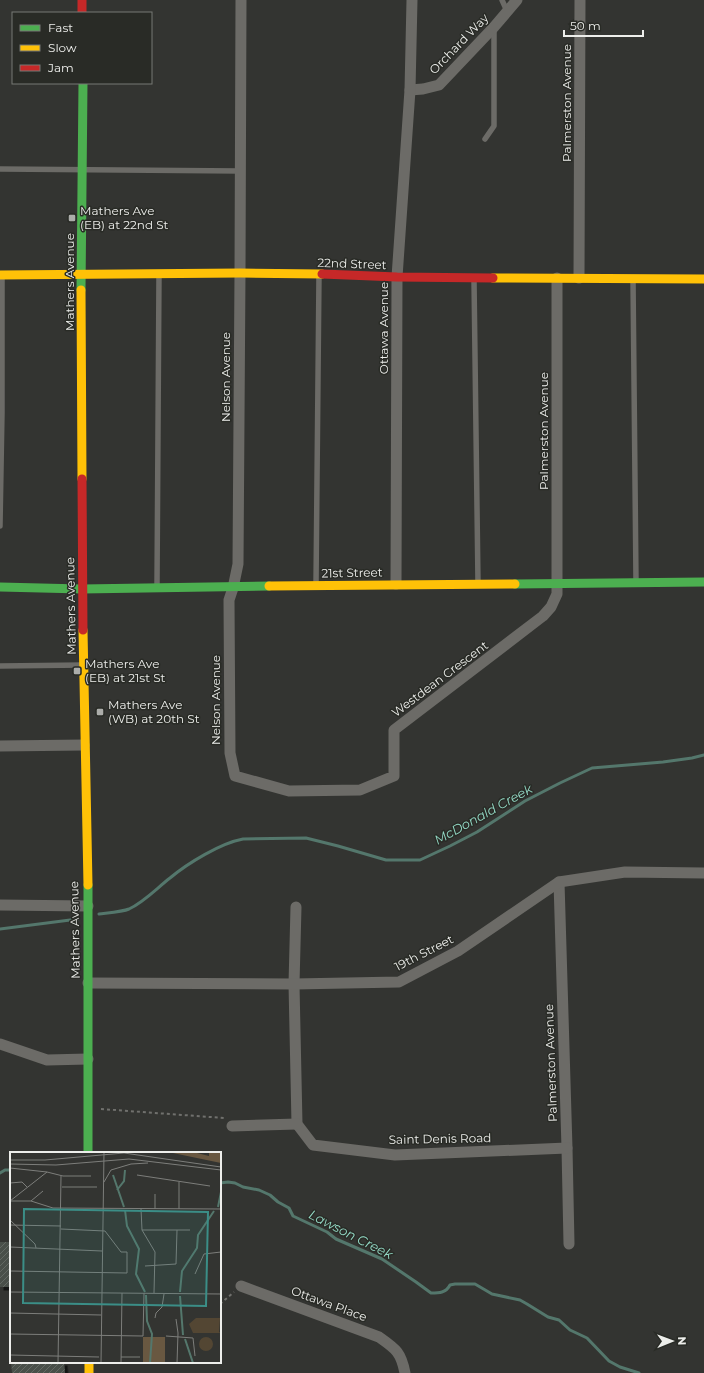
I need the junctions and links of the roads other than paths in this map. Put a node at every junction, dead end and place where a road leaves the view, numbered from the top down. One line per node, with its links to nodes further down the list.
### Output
1 (82, 0): 7 (street)
2 (240, 0): 15 (street, Nelson Avenue)
3 (412, 0): 11 (street, Ottawa Avenue)
4 (502, 0): 8 (lane)
5 (517, 0): 8 (street, Orchard Way)
6 (580, 0): 24 (street, Palmerston Avenue)
7 (82, 12)
8 (507, 12): 9 (street, Orchard Way)
9 (494, 27): 11 (street, Orchard Way); 12 (lane)
10 (83, 84): 14 (street, Mathers Avenue)
11 (410, 90): 21 (street, Ottawa Avenue)
12 (485, 139)
13 (0, 169): 14 (lane)
14 (83, 170): 15 (lane); 20 (street, Mathers Avenue)
15 (240, 171): 17 (street, Nelson Avenue)
16 (159, 273): 17 (street, 22nd Street); 20 (street, 22nd Street); 35 (lane)
17 (240, 273): 18 (street, 22nd Street); 36 (street, Nelson Avenue)
18 (319, 274): 21 (street, 22nd Street); 33 (lane)
19 (1, 275): 20 (street, 22nd Street); 27 (lane)
20 (81, 275): 37 (street, Mathers Avenue)
21 (397, 277): 22 (street, 22nd Street); 31 (street, Ottawa Avenue)
22 (474, 278): 23 (street, 22nd Street); 30 (lane)
23 (557, 278): 24 (street, 22nd Street); 32 (street, Palmerston Avenue)
24 (579, 278): 25 (street, 22nd Street)
25 (633, 279): 26 (street, 22nd Street); 28 (lane)
26 (704, 279)
27 (0, 526)
28 (636, 582): 29 (street, 21st Street); 32 (street, 21st Street)
29 (704, 582)
30 (478, 583): 31 (street, 21st Street); 32 (street, 21st Street)
31 (396, 584): 33 (street, 21st Street)
32 (557, 584): 42 (street, Westdean Crescent)
33 (316, 585): 36 (street, 21st Street)
34 (0, 587): 37 (street, 21st Street)
35 (157, 588): 36 (street, 21st Street); 37 (street, 21st Street)
36 (233, 588): 42 (street, Nelson Avenue)
37 (82, 589): 38 (street, Mathers Avenue)
38 (83, 665): 39 (lane); 40 (street, Mathers Avenue)
39 (0, 666)
40 (84, 745): 41 (street); 46 (street, Mathers Avenue)
41 (0, 746)
42 (230, 753)
43 (704, 873): 44 (street, 19th Street)
44 (559, 882): 49 (street, 19th Street); 54 (street, Palmerston Avenue)
45 (0, 905): 46 (street)
46 (88, 906): 48 (street, Mathers Avenue)
47 (296, 907): 49 (street)
48 (88, 983): 49 (street, 19th Street); 51 (street, Mathers Avenue)
49 (294, 984): 52 (street)
50 (0, 1044): 51 (street)
51 (88, 1059): 55 (street, Mathers Avenue)
52 (297, 1124): 53 (street); 54 (street, Saint Denis Road)
53 (232, 1126)
54 (567, 1148): 56 (street, Palmerston Avenue)
55 (88, 1152)
56 (569, 1244)
57 (241, 1286): 58 (street, Ottawa Place)
58 (405, 1373)

